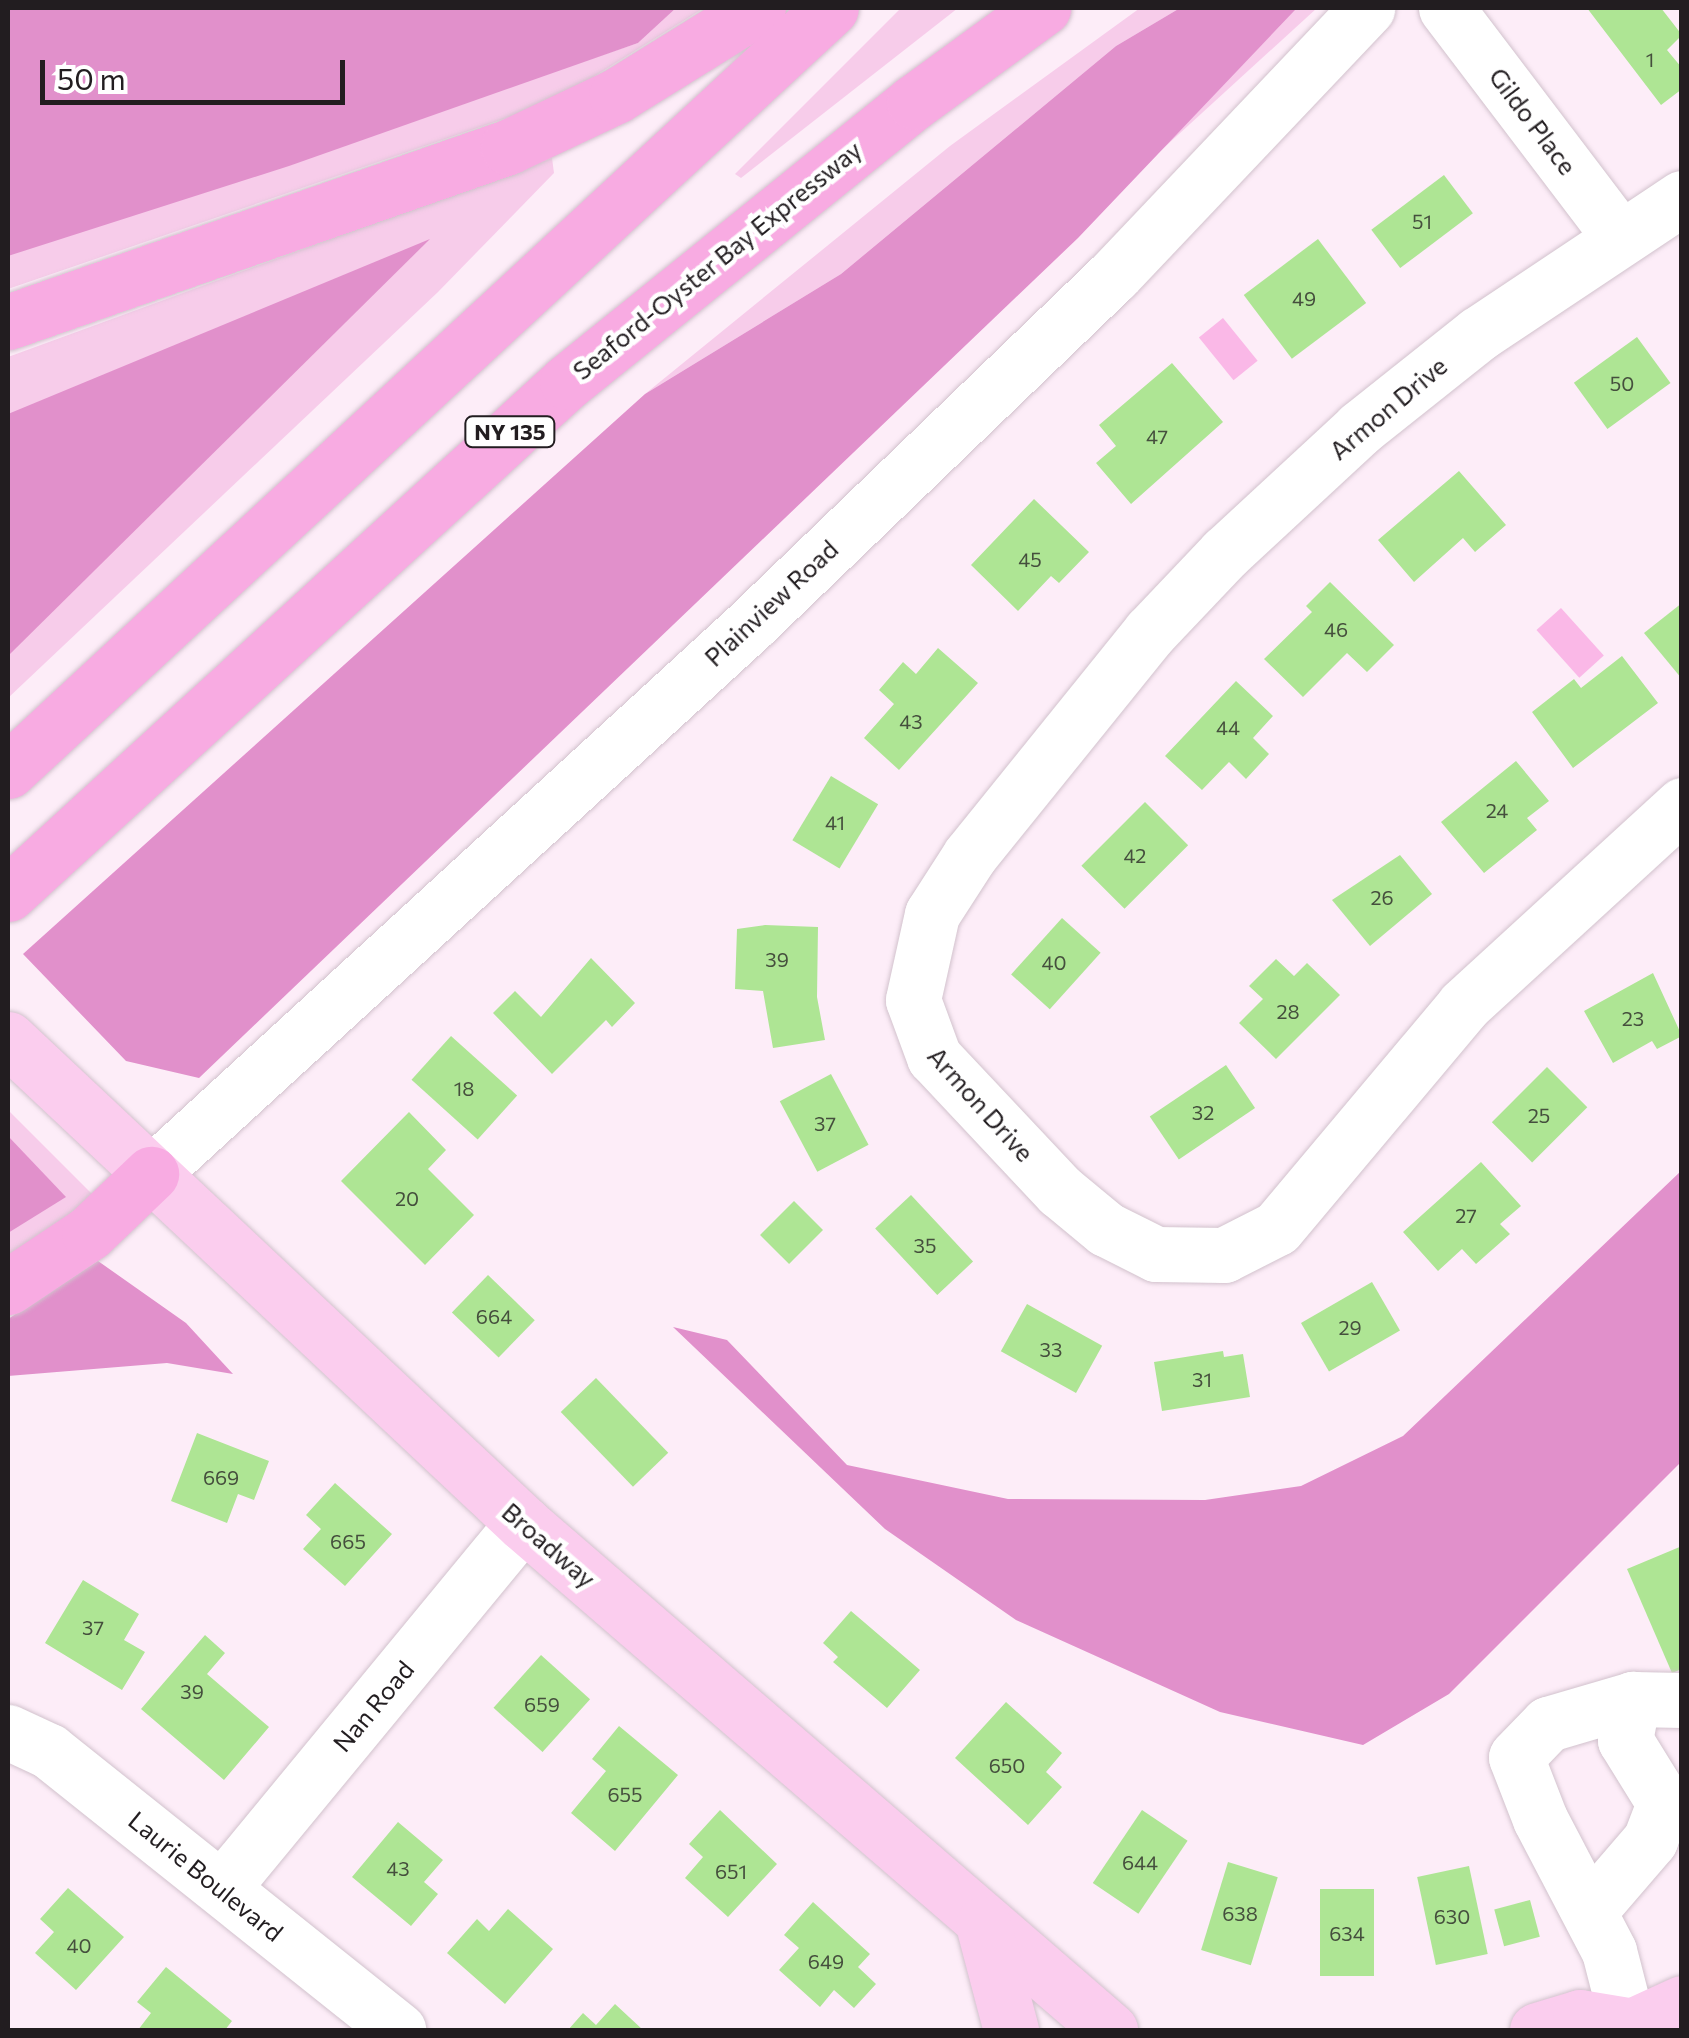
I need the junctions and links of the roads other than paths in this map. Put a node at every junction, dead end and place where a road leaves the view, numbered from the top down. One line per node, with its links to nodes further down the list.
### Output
1 (758, 8): 8 (highway)
2 (831, 8): 9 (highway)
3 (1043, 8): 11 (highway, Seaford-Oyster Bay Expressway / NY 135)
4 (1367, 8): 13 (street, Plainview Road)
5 (1446, 8): 7 (street, Gildo Place)
6 (1682, 198): 7 (street, Armon Drive)
7 (1619, 236): 10 (street, Armon Drive)
8 (8, 322)
9 (8, 771)
10 (1682, 805)
11 (8, 894)
12 (8, 1039): 13 (main road, Broadway)
13 (151, 1174): 14 (highway); 15 (main road, Broadway)
14 (8, 1286)
15 (523, 1523): 18 (street, Nan Road); 20 (main road, Broadway)
16 (1657, 1700): 19 (street); 19 (street)
17 (8, 1732): 18 (street, Laurie Boulevard)
18 (222, 1888): 23 (street, Laurie Boulevard)
19 (1589, 1911): 22 (street)
20 (983, 1924): 24 (main road); 25 (main road, Broadway)
21 (1682, 2003): 22 (main road)
22 (1626, 2028): 26 (main road)
23 (398, 2030)
24 (1012, 2030)
25 (1110, 2030)
26 (1537, 2030)

